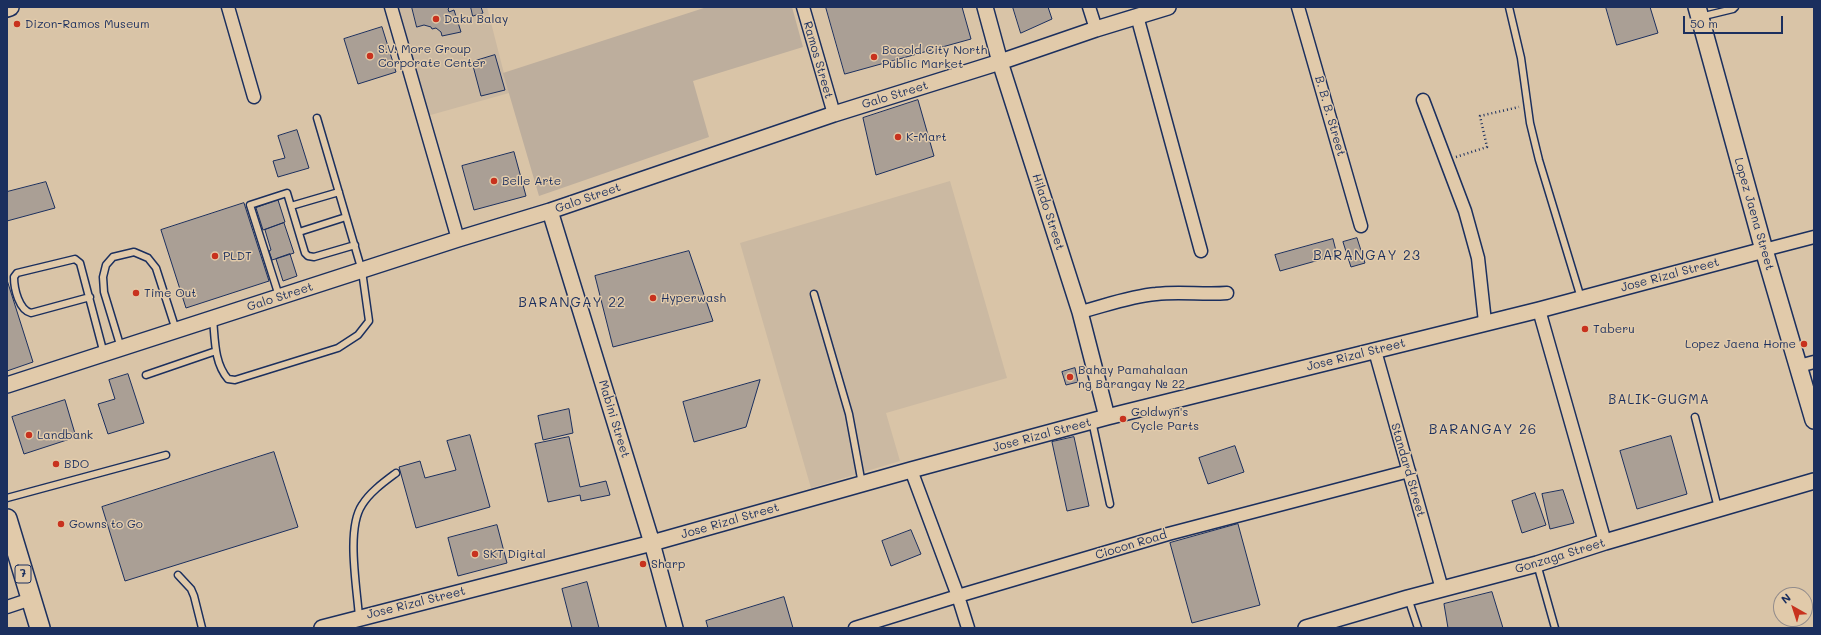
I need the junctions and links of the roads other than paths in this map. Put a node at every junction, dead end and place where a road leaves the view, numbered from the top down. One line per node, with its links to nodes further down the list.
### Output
1 (10, 7): 11 (main road)
2 (228, 7): 16 (street)
3 (391, 7): 27 (street)
4 (803, 7): 18 (street, Ramos Street)
5 (985, 7): 15 (street, Hilado Street)
6 (1090, 7): 14 (street)
7 (1168, 7): 13 (street, Galo Street)
8 (1298, 7): 24 (street, B. B. B. Street)
9 (1509, 7): 36 (lane)
10 (1735, 7): 12 (lane)
11 (7, 8)
12 (1698, 12): 29 (main road, Lopez Jaena Street)
13 (1137, 16): 14 (street, Galo Street); 30 (street)
14 (1096, 29): 15 (street, Galo Street)
15 (1000, 62): 18 (street, Galo Street); 38 (street, Hilado Street)
16 (254, 98)
17 (1423, 100): 40 (street)
18 (834, 114): 22 (street, Galo Street)
19 (317, 118): 20 (lane)
20 (339, 192): 21 (lane); 23 (lane)
21 (291, 206): 25 (lane); 35 (lane)
22 (550, 211): 27 (street, Galo Street); 64 (street, Mabini Street)
23 (346, 217): 25 (lane); 28 (lane)
24 (1361, 226)
25 (299, 232): 28 (lane)
26 (1814, 237): 29 (street)
27 (458, 238): 31 (street, Galo Street)
28 (355, 245): 31 (lane)
29 (1764, 250): 36 (street, Jose Rizal Street); 46 (main road, Lopez Jaena Street)
30 (1201, 251)
31 (362, 271): 35 (street, Galo Street); 43 (lane)
32 (1227, 293): 38 (street)
33 (814, 294): 58 (lane)
34 (90, 297): 34 (lane); 45 (lane)
35 (280, 298): 39 (street, Galo Street)
36 (1581, 299): 37 (street, Jose Rizal Street)
37 (1539, 310): 40 (street, Jose Rizal Street); 63 (street)
38 (1080, 312): 49 (street, Hilado Street)
39 (213, 319): 41 (street, Galo Street); 43 (lane)
40 (1485, 322): 44 (street, Jose Rizal Street)
41 (177, 330): 42 (street, Galo Street); 42 (lane)
42 (121, 348): 45 (street, Galo Street)
43 (216, 351): 47 (lane)
44 (1375, 351): 49 (street, Jose Rizal Street); 55 (street, Standard Street)
45 (104, 354): 48 (street, Galo Street)
46 (1807, 364): 51 (main road, Lopez Jaena Street)
47 (146, 375)
48 (7, 385)
49 (1107, 417): 52 (street, Jose Rizal Street)
50 (1695, 417): 61 (lane)
51 (1814, 420)
52 (1092, 421): 54 (street, Jose Rizal Street); 60 (lane)
53 (166, 455): 59 (lane)
54 (911, 470): 58 (street, Jose Rizal Street); 68 (street)
55 (1409, 471): 67 (street, Standard Street); 68 (street, Ciocon Road)
56 (396, 473): 72 (lane)
57 (1814, 481): 61 (street, Gonzaga Street)
58 (862, 484): 64 (street, Jose Rizal Street)
59 (7, 498)
60 (1110, 504)
61 (1718, 508): 63 (street, Gonzaga Street)
62 (7, 519): 70 (main road, 7)
63 (1605, 542): 65 (street, Gonzaga Street)
64 (652, 543): 72 (street, Jose Rizal Street); 76 (street, Mabini Street)
65 (1537, 564): 67 (street, Gonzaga Street); 81 (lane)
66 (178, 575): 74 (lane)
67 (1442, 589): 69 (street, Gonzaga Street)
68 (958, 596): 77 (street, Ciocon Road); 78 (street)
69 (1408, 598): 79 (street, Gonzaga Street); 80 (lane)
70 (31, 600): 71 (street); 73 (main road, 7)
71 (7, 607)
72 (359, 618): 75 (street, Jose Rizal Street)
73 (40, 628)
74 (202, 628)
75 (322, 628)
76 (675, 628)
77 (855, 628)
78 (968, 628)
79 (1306, 628)
80 (1418, 628)
81 (1555, 628)

